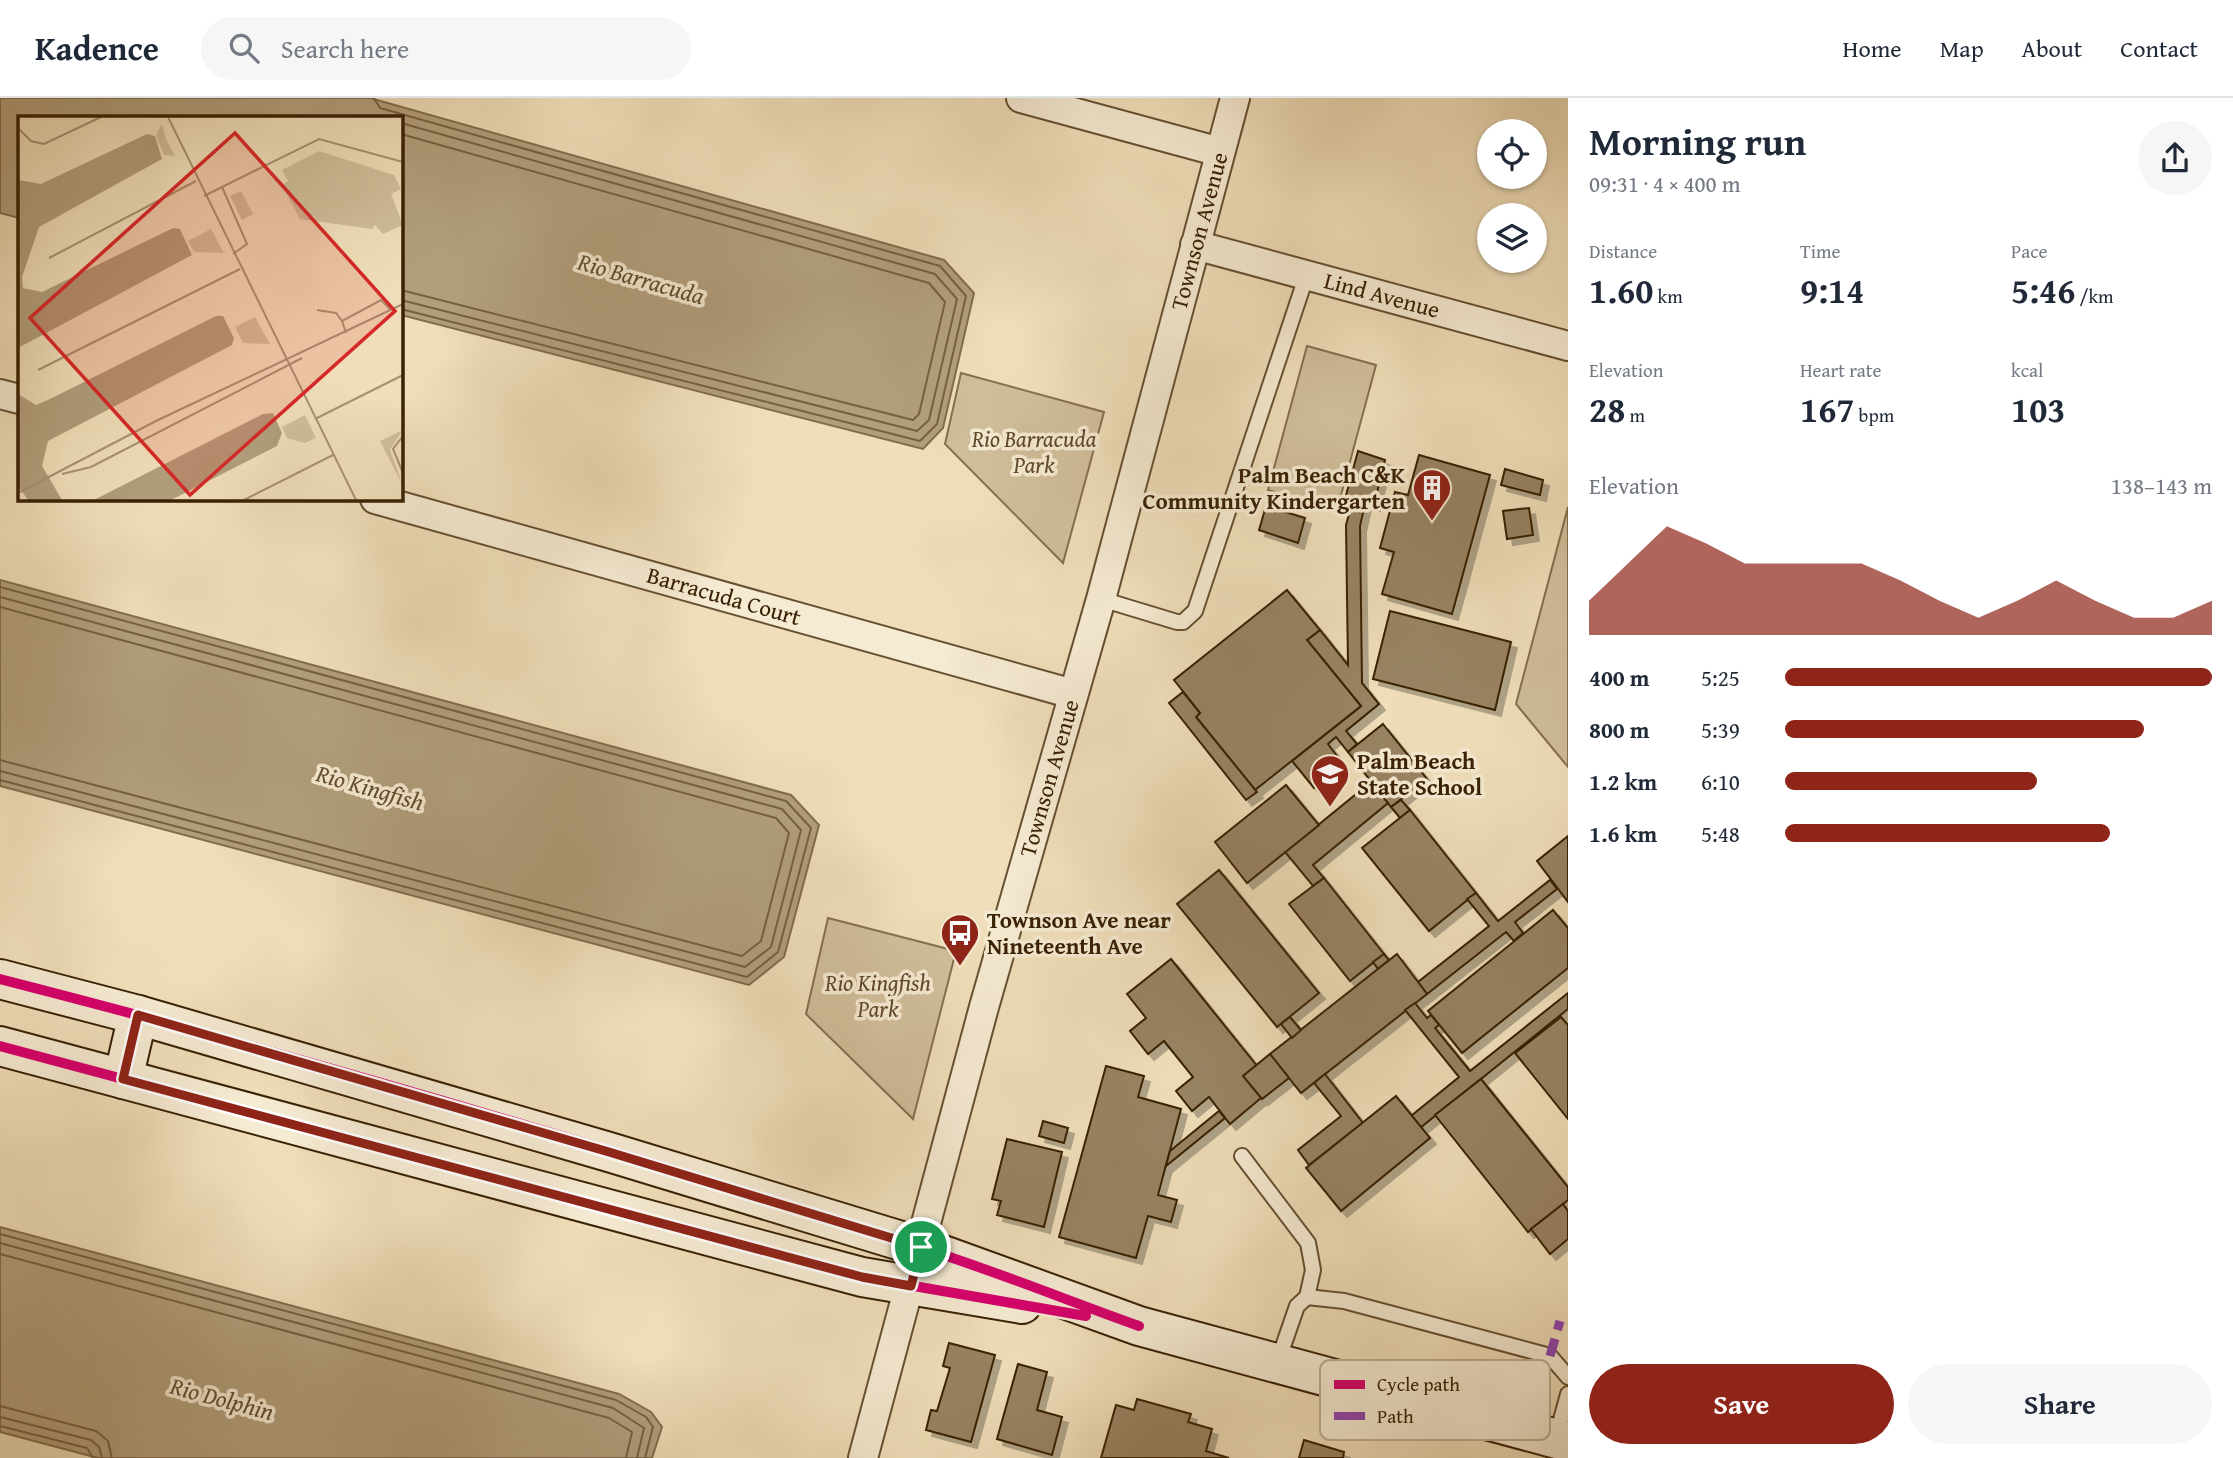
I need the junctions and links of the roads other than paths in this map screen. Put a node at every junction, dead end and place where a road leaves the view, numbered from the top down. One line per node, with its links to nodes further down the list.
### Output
1 (1021, 98): 3 (street)
2 (1235, 98): 3 (street, Townson Avenue)
3 (1220, 152): 4 (street, Townson Avenue)
4 (1195, 245): 5 (street, Lind Avenue); 10 (street, Townson Avenue)
5 (1307, 274): 6 (street, Lind Avenue); 10 (lane)
6 (1568, 346)
7 (0, 394): 8 (street)
8 (18, 400)
9 (379, 500): 11 (street, Barracuda Court)
10 (1101, 599): 11 (street, Townson Avenue)
11 (1073, 694): 17 (street, Townson Avenue)
12 (0, 979): 13 (main road)
13 (138, 1015): 15 (main road); 17 (main road)
14 (0, 1046): 15 (main road)
15 (123, 1079): 18 (main road)
16 (1242, 1156): 19 (lane)
17 (921, 1247): 18 (street, Townson Avenue); 20 (main road)
18 (911, 1286): 20 (main road); 26 (street, Townson Avenue)
19 (1307, 1297): 21 (lane); 23 (lane)
20 (1139, 1325): 21 (main road)
21 (1277, 1364): 22 (main road)
22 (1320, 1376)
23 (1568, 1377)
24 (1568, 1394): 25 (lane)
25 (1562, 1441)
26 (863, 1458)

